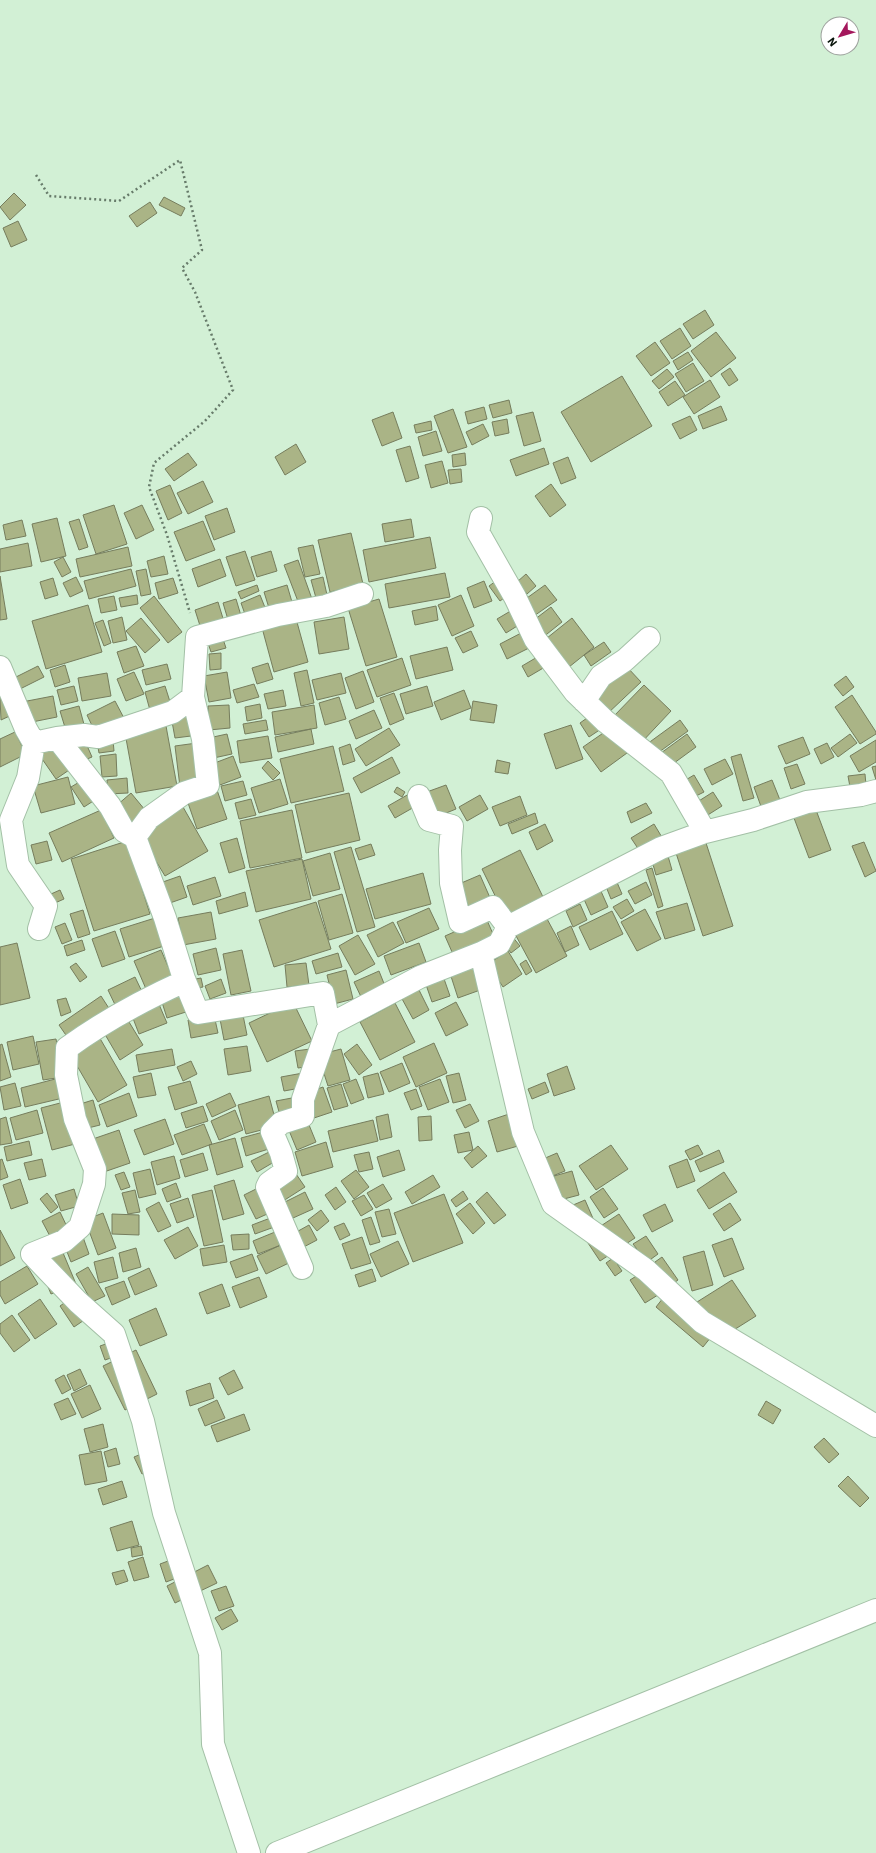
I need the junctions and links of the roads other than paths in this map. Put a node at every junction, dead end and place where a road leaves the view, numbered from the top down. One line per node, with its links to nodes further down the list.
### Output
1 (481, 518): 6 (street)
2 (362, 594): 5 (street)
3 (649, 638): 6 (street)
4 (0, 667): 8 (street)
5 (193, 697): 7 (street); 12 (street)
6 (584, 701): 11 (street)
7 (57, 738): 8 (street); 12 (street)
8 (34, 744): 14 (street)
9 (876, 791): 11 (street)
10 (419, 796): 13 (street)
11 (705, 832): 13 (street)
12 (135, 837): 16 (street)
13 (508, 927): 15 (street)
14 (39, 930)
15 (481, 953): 17 (street); 19 (street)
16 (185, 981): 17 (street); 21 (street)
17 (329, 1025): 18 (street)
18 (302, 1268)
19 (876, 1426)
20 (876, 1610): 22 (street)
21 (249, 1853)
22 (277, 1853)

